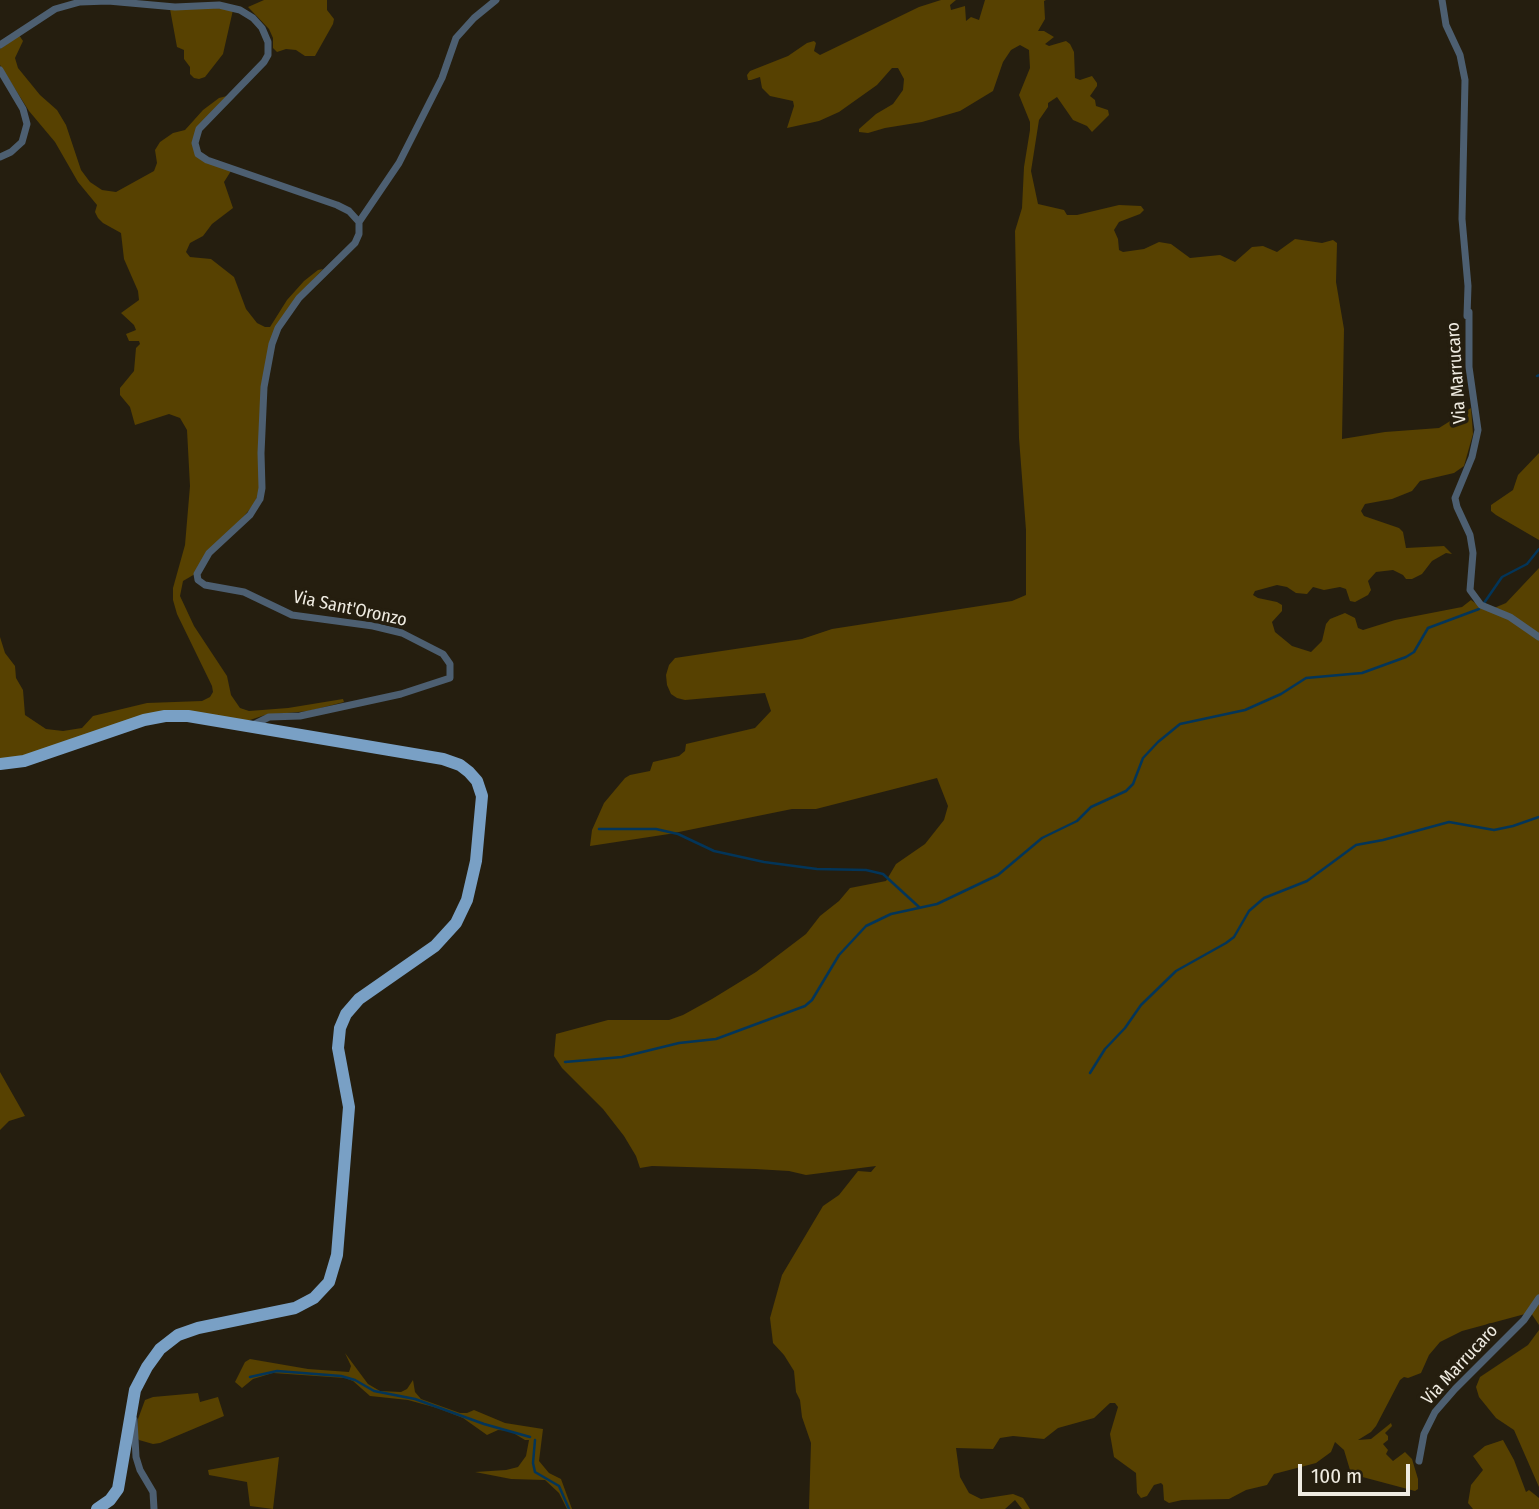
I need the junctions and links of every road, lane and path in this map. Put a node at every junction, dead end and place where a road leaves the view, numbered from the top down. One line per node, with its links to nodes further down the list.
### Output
1 (496, 0): 6 (street, Via Sant'Oronzo)
2 (1442, 0): 7 (street, Via Marrucaro)
3 (0, 45): 6 (street)
4 (0, 70): 5 (street)
5 (0, 157)
6 (359, 222): 10 (street, Via Sant'Oronzo)
7 (1469, 312): 8 (street, Via Marrucaro); 9 (street, Via Marrucaro)
8 (1465, 321)
9 (1539, 637)
10 (253, 725): 11 (main road); 13 (main road)
11 (0, 764)
12 (1539, 1298): 14 (street, Via Marrucaro)
13 (130, 1417): 15 (main road); 16 (street)
14 (1419, 1461)
15 (97, 1509)
16 (154, 1509)

